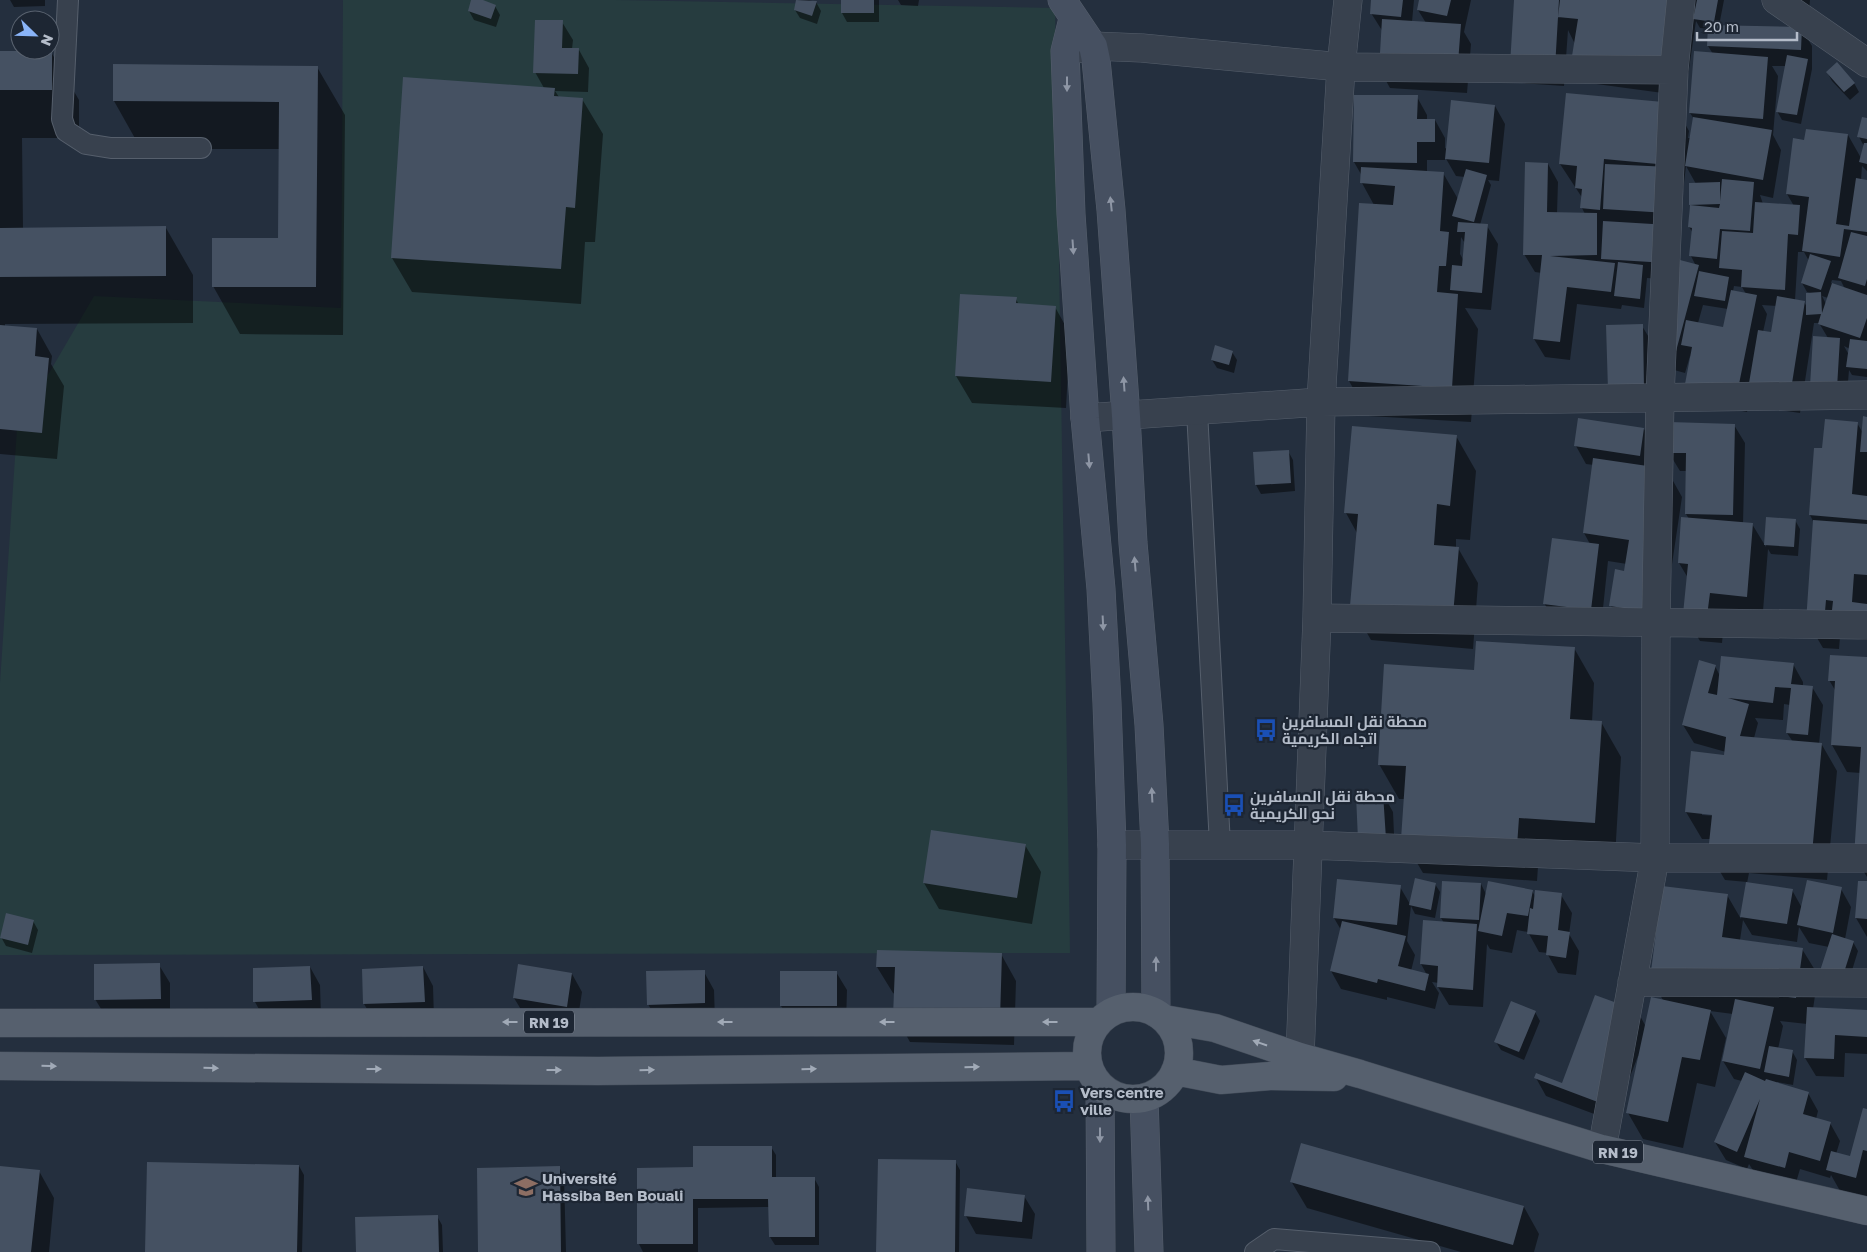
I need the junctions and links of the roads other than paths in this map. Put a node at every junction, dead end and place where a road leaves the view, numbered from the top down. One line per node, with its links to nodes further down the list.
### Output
1 (68, 0): 11 (lane)
2 (1348, 0): 9 (street)
3 (1681, 0): 10 (street)
4 (1776, 0): 8 (street)
5 (1068, 10): 6 (main road); 7 (main road)
6 (1093, 46): 7 (street); 9 (street); 16 (main road, one-way to 6)
7 (1065, 51): 17 (main road, one-way to 17)
8 (1867, 63)
9 (1341, 67): 10 (street); 14 (street)
10 (1674, 70): 13 (street)
11 (201, 148)
12 (1867, 395): 13 (street)
13 (1660, 397): 14 (street); 19 (street)
14 (1321, 402): 15 (street); 18 (street)
15 (1197, 411): 16 (street); 23 (lane)
16 (1126, 416): 17 (street); 21 (main road, one-way to 16)
17 (1085, 418): 22 (main road, one-way to 22)
18 (1317, 618): 19 (street); 24 (street)
19 (1656, 623): 20 (street); 25 (street)
20 (1867, 625)
21 (1155, 844): 22 (street); 23 (street); 29 (main road, one-way to 21)
22 (1112, 845): 30 (main road)
23 (1220, 845): 24 (street)
24 (1308, 845): 25 (street); 32 (street)
25 (1655, 858): 26 (street); 27 (street)
26 (1867, 858)
27 (1632, 982): 28 (street); 38 (street)
28 (1867, 983)
29 (1160, 1016): 30 (main road); 32 (main road, RN 19, one-way to 29); 34 (main road)
30 (1105, 1017): 31 (main road, RN 19, one-way to 31); 35 (main road)
31 (0, 1023)
32 (1300, 1057): 36 (main road, RN 19)
33 (0, 1066): 35 (main road, one-way to 35)
34 (1175, 1072): 36 (main road, RN 19); 37 (main road)
35 (1094, 1076): 37 (main road); 40 (main road, one-way to 40)
36 (1373, 1078): 38 (main road, RN 19)
37 (1144, 1098): 41 (main road, one-way to 37)
38 (1602, 1149): 39 (main road, RN 19)
39 (1867, 1211)
40 (1101, 1252)
41 (1149, 1252)
42 (1255, 1252): 43 (lane)
43 (1430, 1252)

